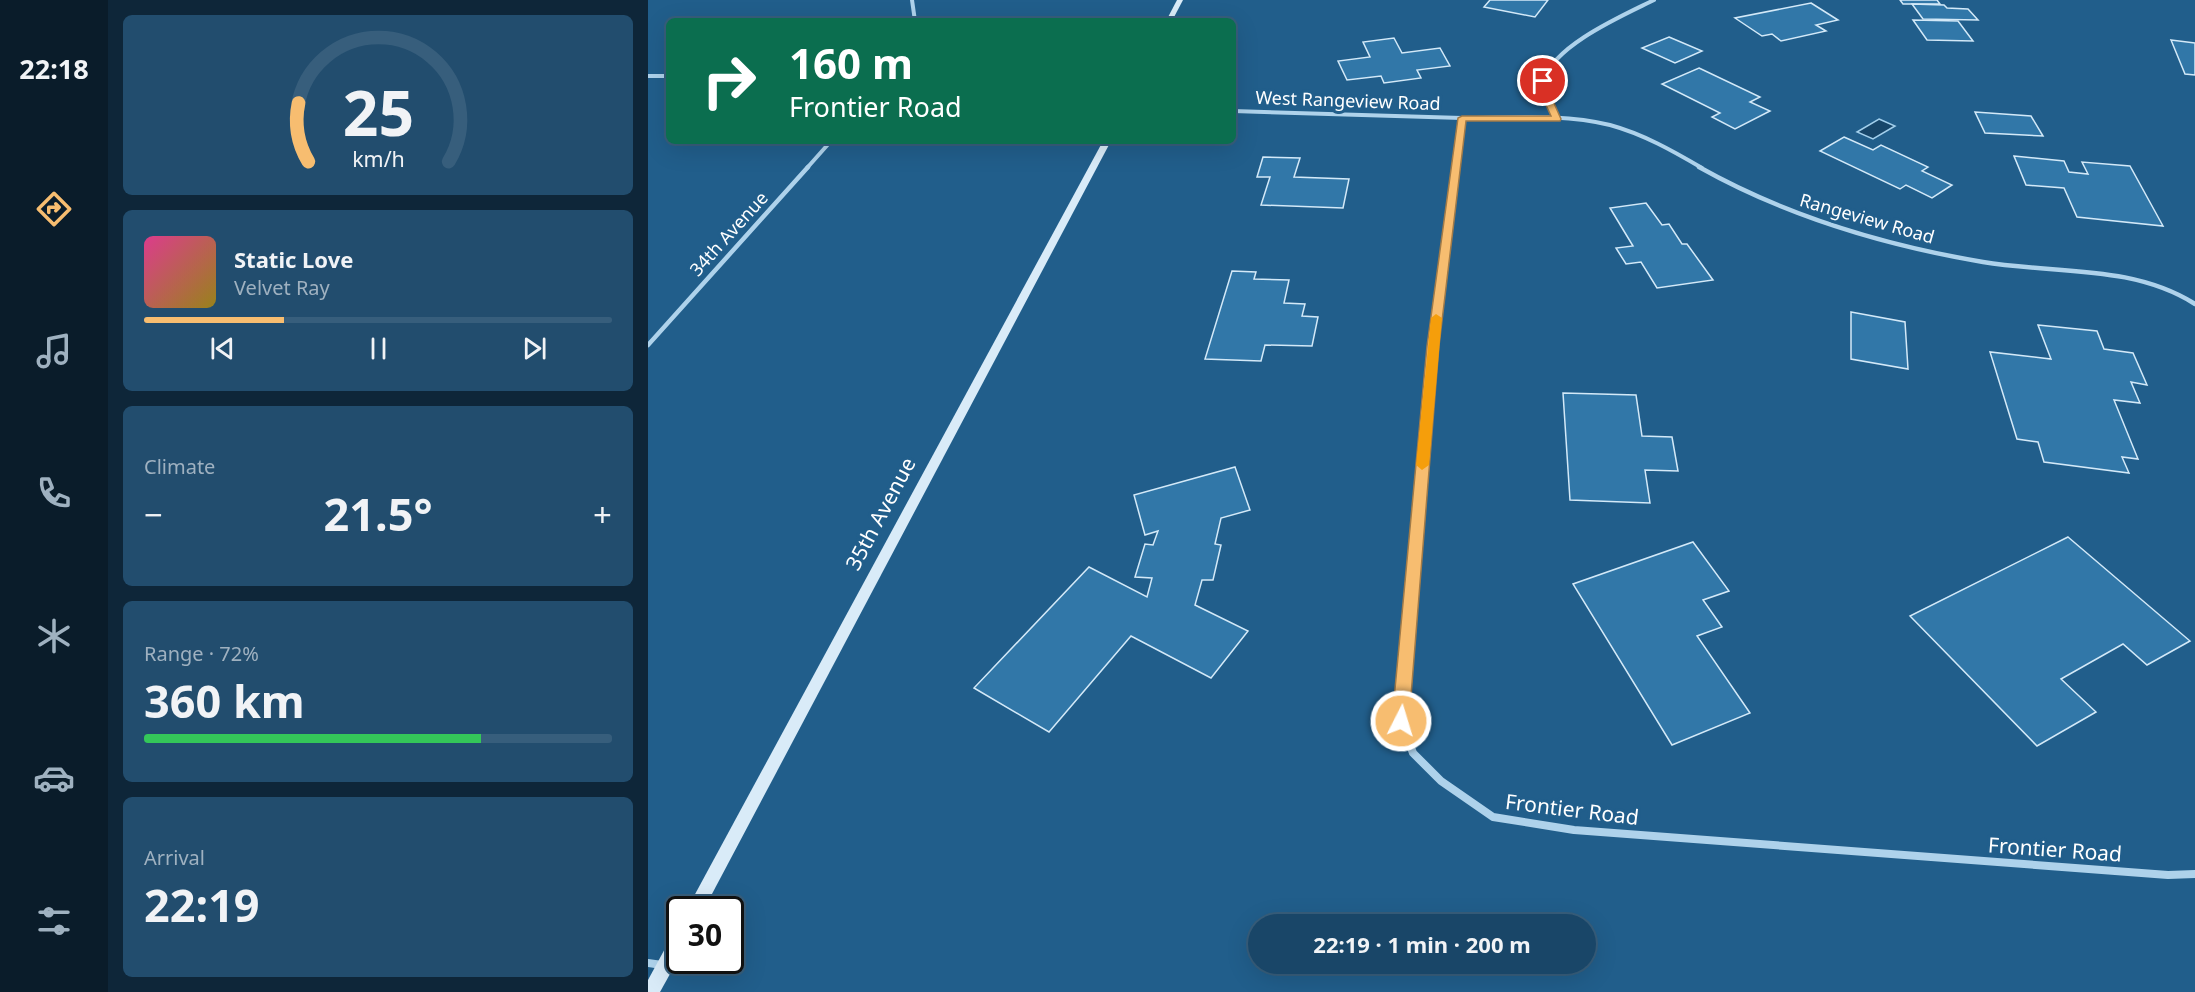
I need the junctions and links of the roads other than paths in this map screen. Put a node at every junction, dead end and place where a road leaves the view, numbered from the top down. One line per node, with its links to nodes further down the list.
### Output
1 (912, 0): 4 (street)
2 (1180, 0): 5 (main road)
3 (1654, 0): 10 (street)
4 (915, 18)
5 (1171, 18)
6 (648, 76): 7 (street)
7 (666, 76)
8 (1236, 111): 9 (street, West Rangeview Road)
9 (1462, 118): 10 (street); 15 (street, Frontier Road)
10 (1557, 119): 13 (street, Rangeview Road)
11 (828, 144): 14 (street, 34th Avenue)
12 (1105, 144): 16 (main road, 35th Avenue)
13 (2195, 304)
14 (648, 345)
15 (2195, 874)
16 (702, 896)
17 (657, 964): 18 (main road)
18 (651, 992)

